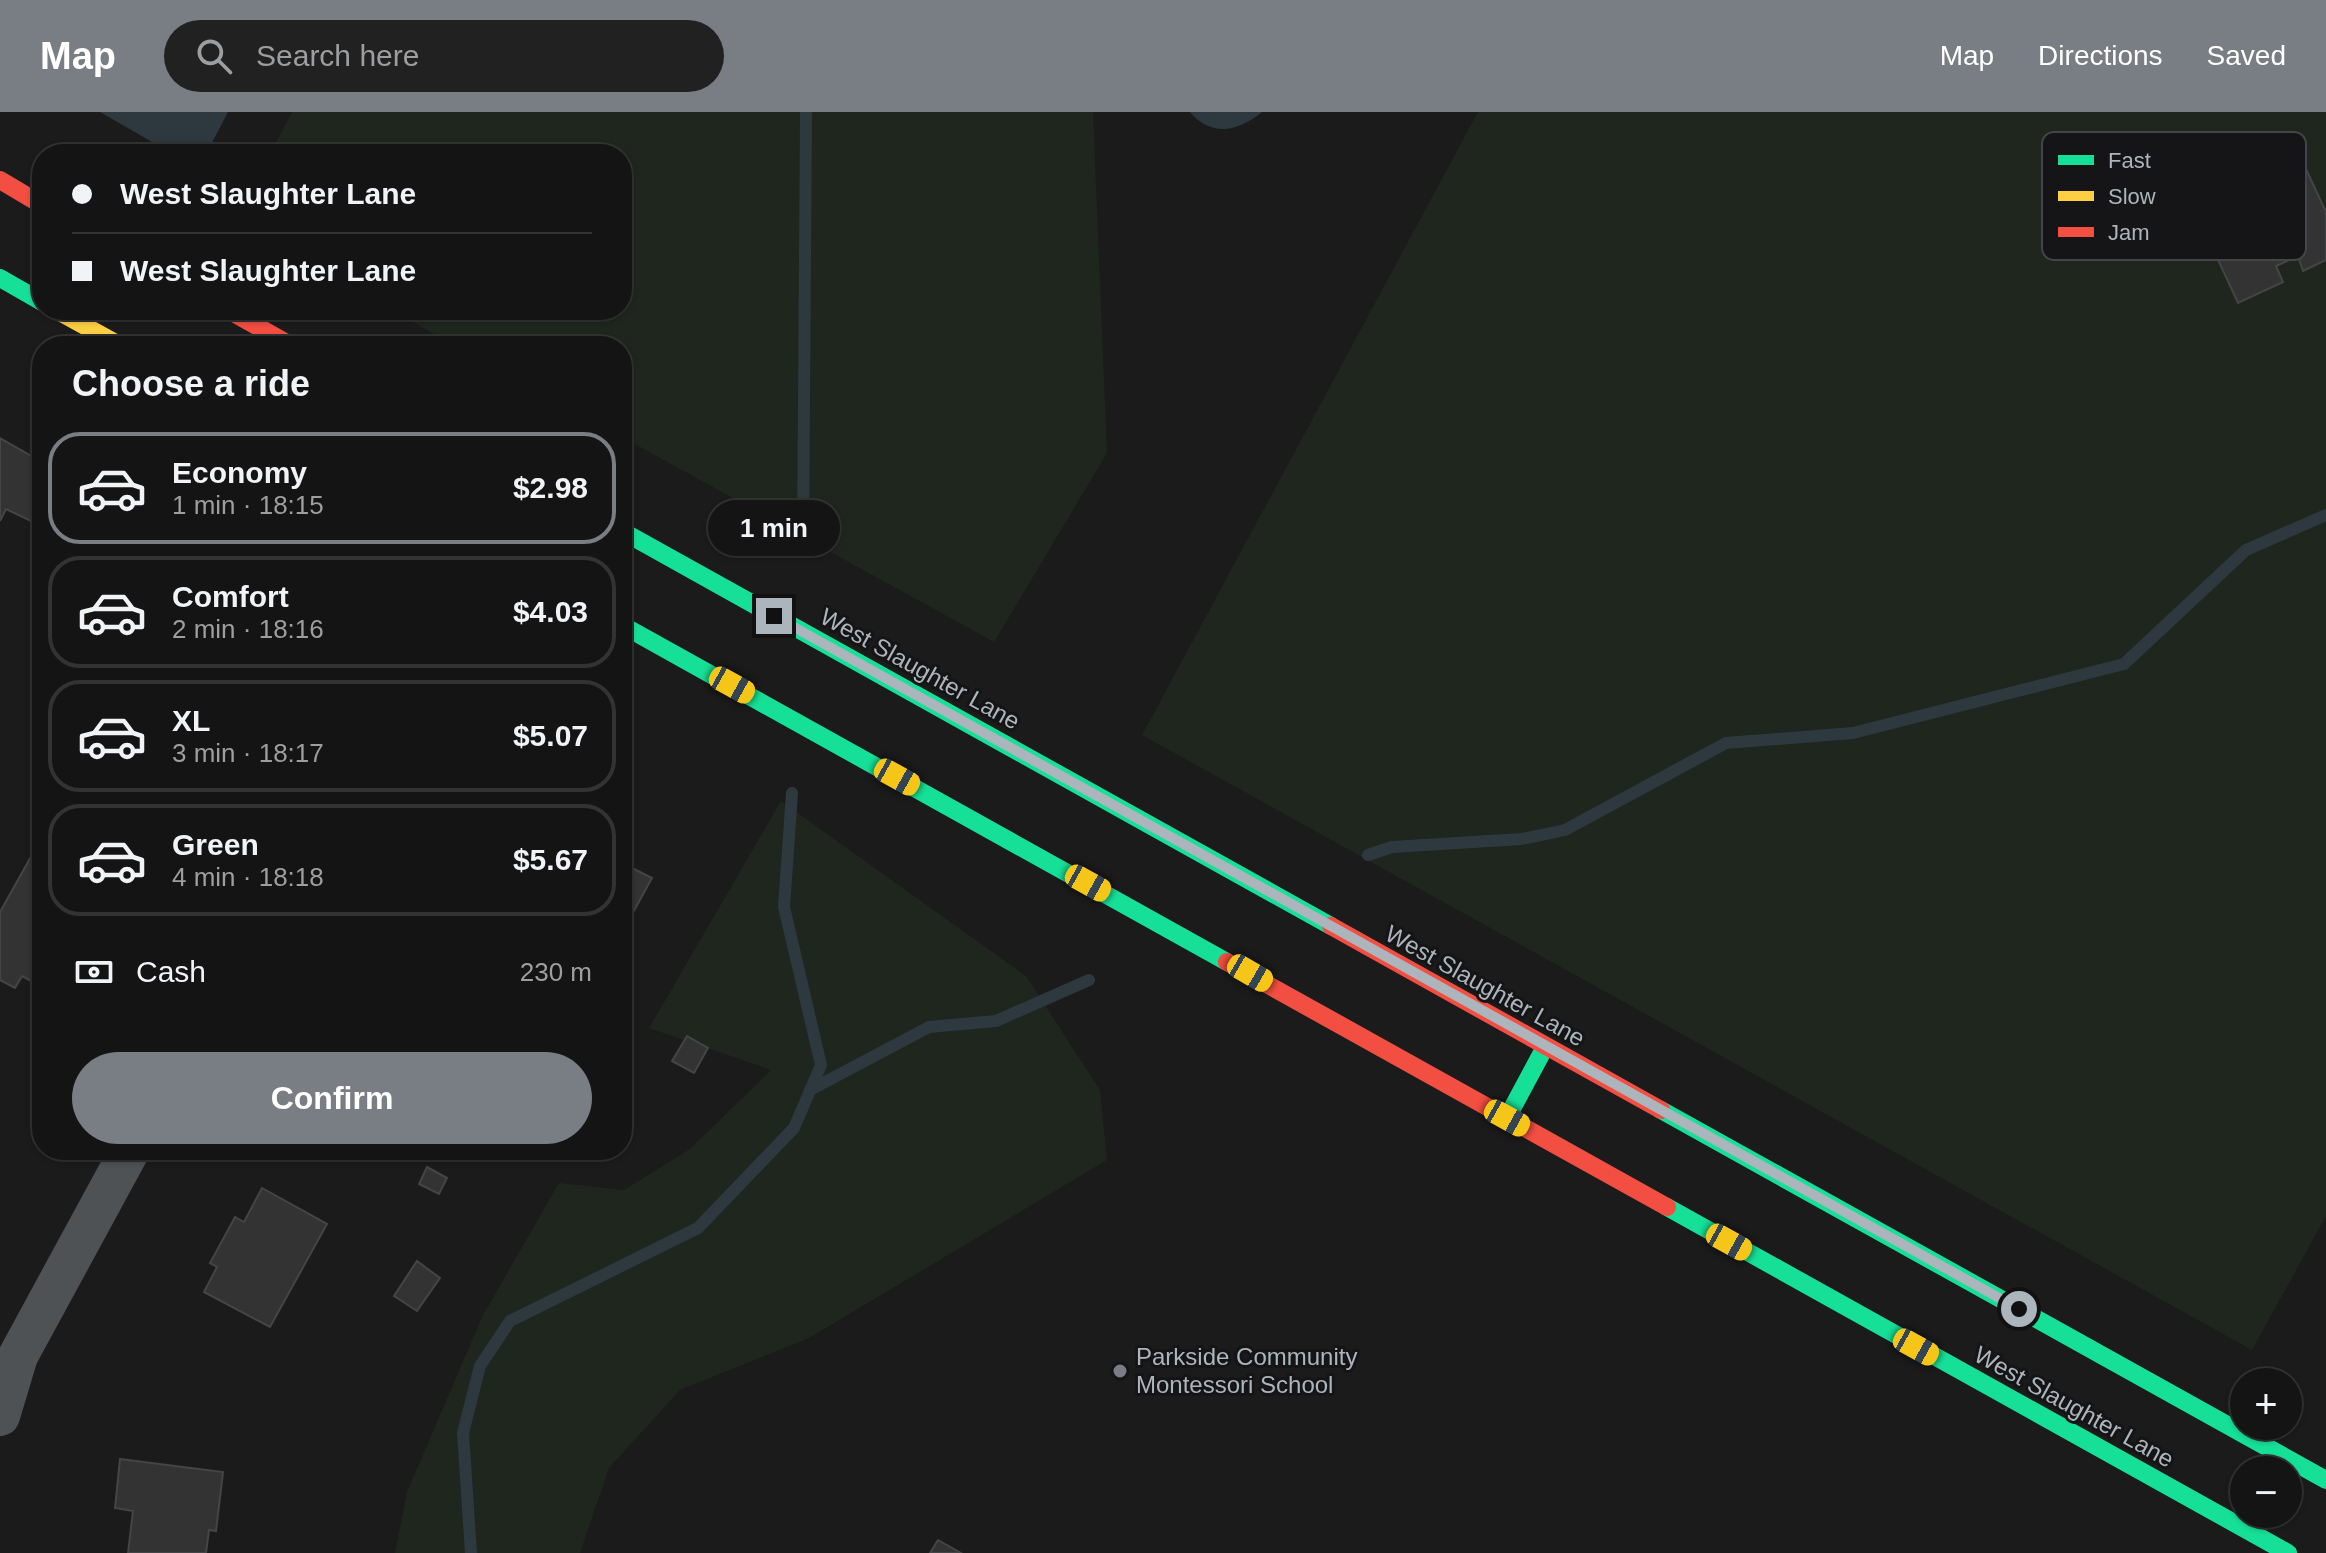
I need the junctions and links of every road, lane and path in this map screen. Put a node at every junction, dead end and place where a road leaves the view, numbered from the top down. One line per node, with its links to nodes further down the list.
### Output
1 (0, 180): 2 (main road)
2 (32, 199)
3 (0, 278): 4 (main road)
4 (32, 296)
5 (74, 320): 7 (main road)
6 (246, 320): 8 (main road)
7 (103, 336)
8 (274, 336)
9 (632, 537): 11 (main road, West Slaughter Lane)
10 (632, 631): 12 (main road, West Slaughter Lane)
11 (1545, 1047): 12 (main road); 15 (main road, West Slaughter Lane)
12 (1507, 1118): 16 (main road, West Slaughter Lane)
13 (125, 1160): 14 (street)
14 (0, 1416)
15 (2326, 1480)
16 (2288, 1553)

